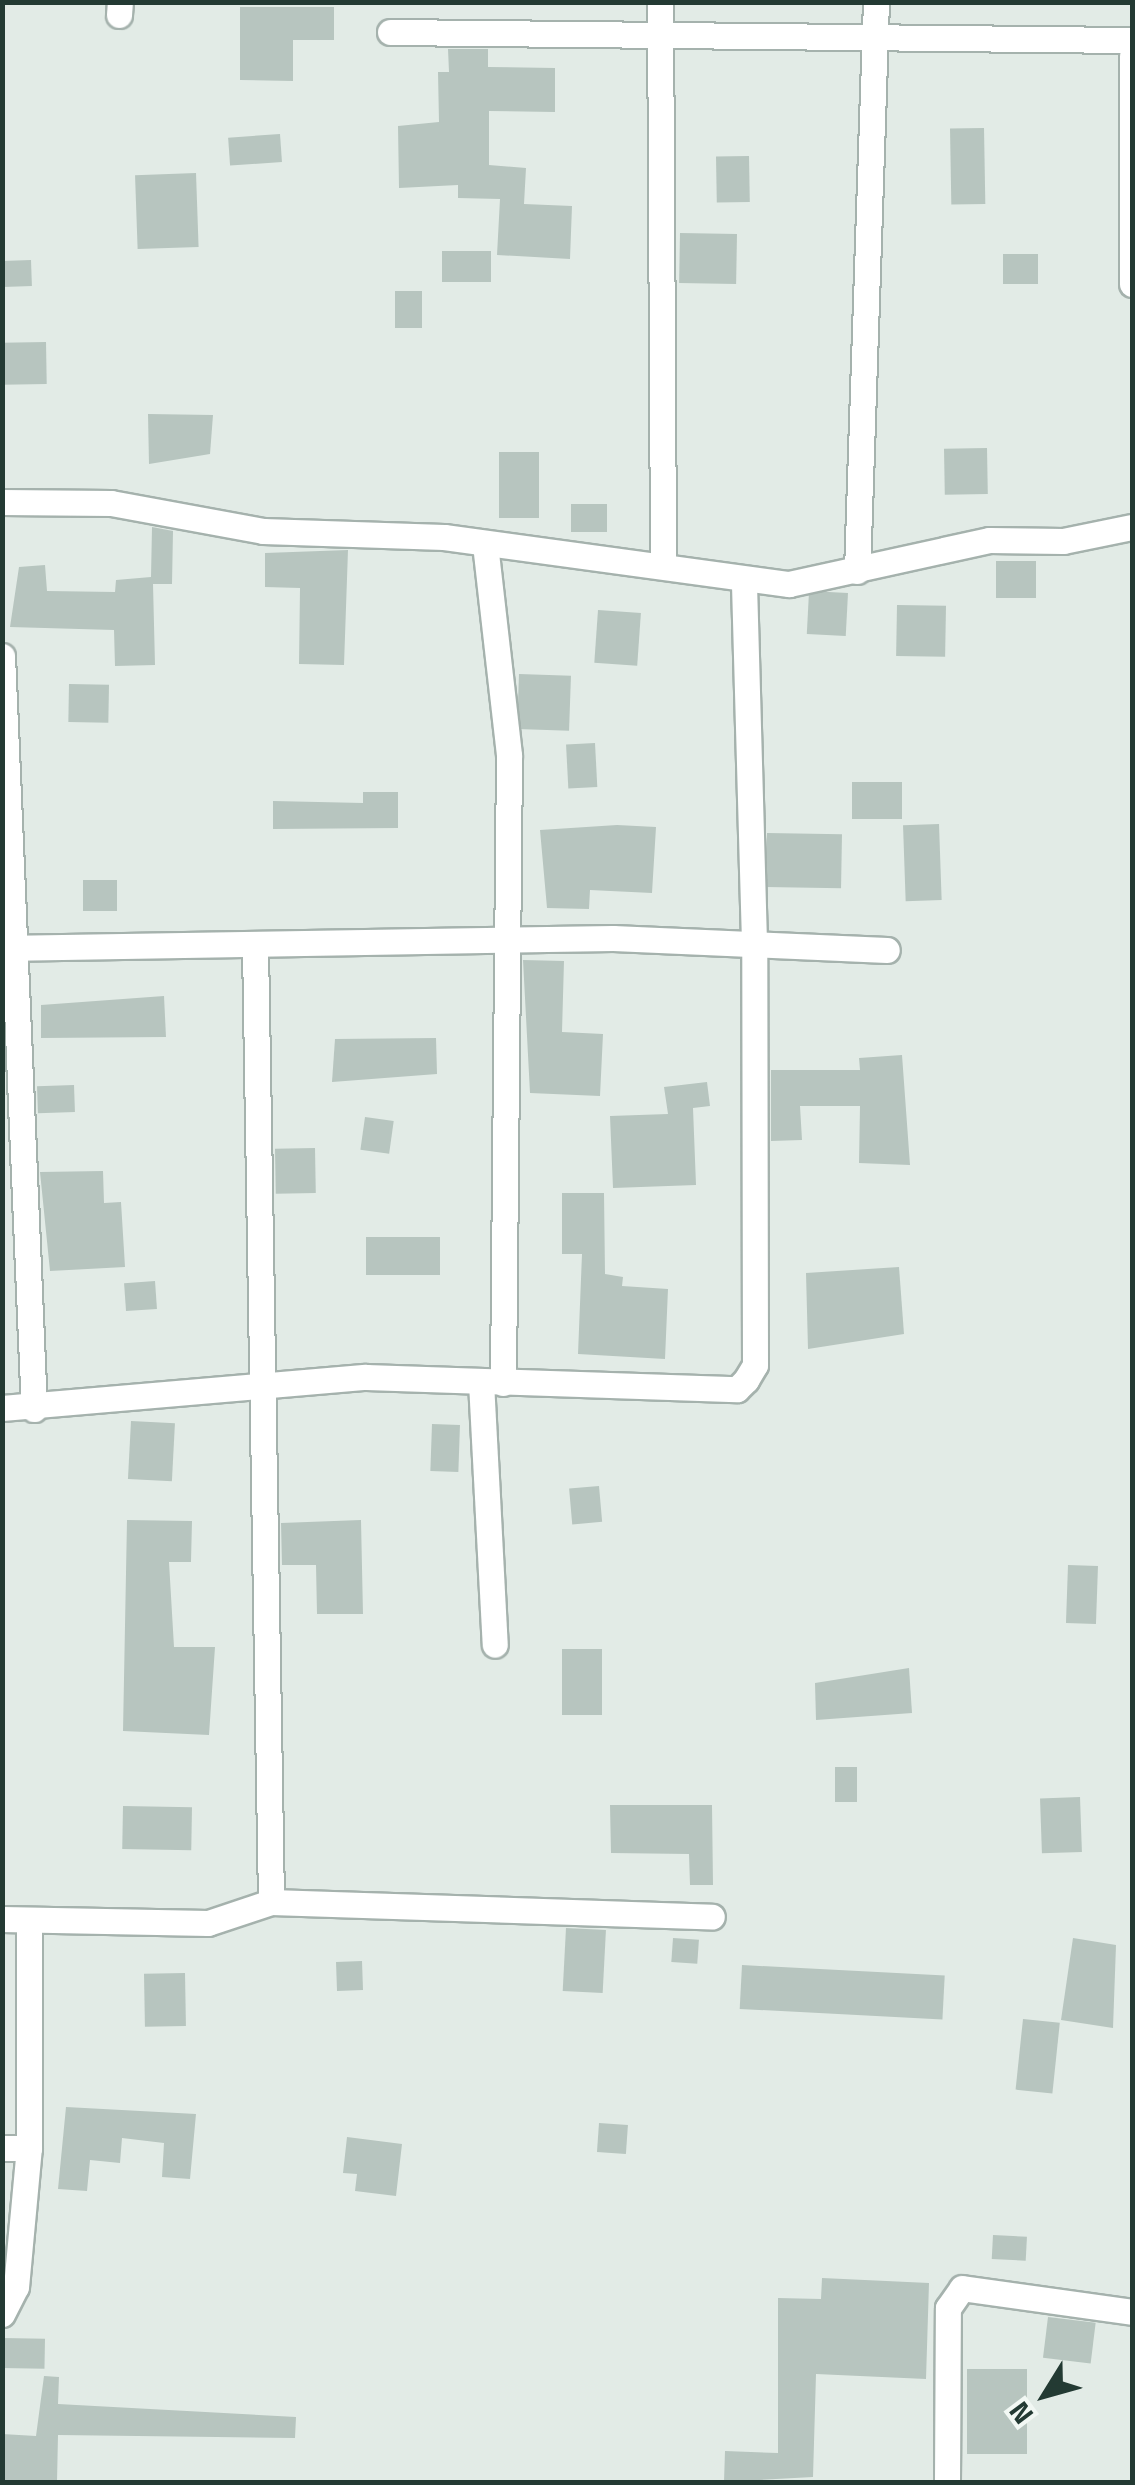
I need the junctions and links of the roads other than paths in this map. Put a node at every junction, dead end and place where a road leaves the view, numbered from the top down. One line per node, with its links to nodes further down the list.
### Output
1 (660, 2): 4 (street)
2 (876, 2): 5 (street)
3 (390, 32): 4 (street)
4 (660, 40): 5 (street); 12 (street)
5 (875, 40): 6 (street); 13 (street)
6 (1132, 40)
7 (1132, 56): 8 (street)
8 (1132, 284)
9 (2, 502): 11 (street)
10 (1132, 527): 13 (street)
11 (485, 544): 12 (street); 16 (street)
12 (662, 561): 14 (street)
13 (858, 571): 14 (street)
14 (744, 580): 17 (street)
15 (2, 656): 19 (street)
16 (502, 940): 17 (street); 18 (street); 21 (street)
17 (754, 942): 20 (street); 21 (street)
18 (254, 946): 19 (street); 22 (street)
19 (6, 947): 24 (street)
20 (887, 950)
21 (492, 1382): 22 (street); 25 (street)
22 (256, 1389): 24 (street); 26 (street)
23 (2, 1408): 24 (street)
24 (34, 1408)
25 (494, 1645)
26 (271, 1902): 27 (street); 29 (street)
27 (712, 1918)
28 (2, 1919): 29 (street)
29 (29, 1920): 31 (street)
30 (2, 2148): 31 (street)
31 (29, 2148): 33 (street)
32 (1132, 2312): 34 (street)
33 (2, 2314)
34 (947, 2482)

